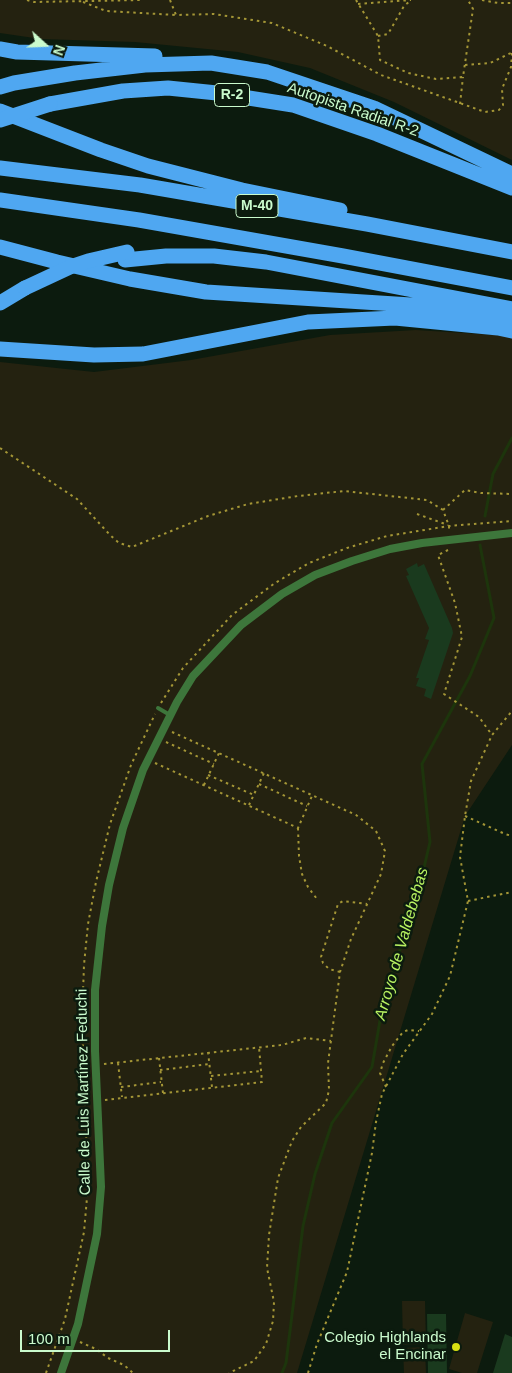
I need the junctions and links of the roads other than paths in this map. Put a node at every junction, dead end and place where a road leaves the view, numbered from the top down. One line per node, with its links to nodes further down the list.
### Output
1 (0, 49): 2 (highway)
2 (211, 63): 3 (highway); 7 (highway)
3 (0, 87)
4 (0, 111): 10 (highway)
5 (0, 120): 8 (highway, Autopista Radial R-2 / R-2, bridge)
6 (0, 168): 10 (highway, M-40)
7 (512, 174)
8 (512, 188)
9 (0, 200): 14 (highway, M-40)
10 (368, 224): 12 (highway, M-40)
11 (0, 247): 18 (highway)
12 (512, 252)
13 (126, 256): 14 (highway); 16 (highway, bridge); 17 (highway)
14 (343, 256): 15 (highway, M-40)
15 (512, 288)
16 (0, 303)
17 (512, 309)
18 (512, 319)
19 (512, 331): 20 (highway)
20 (7, 350)
21 (512, 533): 23 (street, Calle de Luis Martínez Feduchi)
22 (158, 708): 23 (lane)
23 (170, 715): 24 (street, Calle de Luis Martínez Feduchi)
24 (61, 1373)

